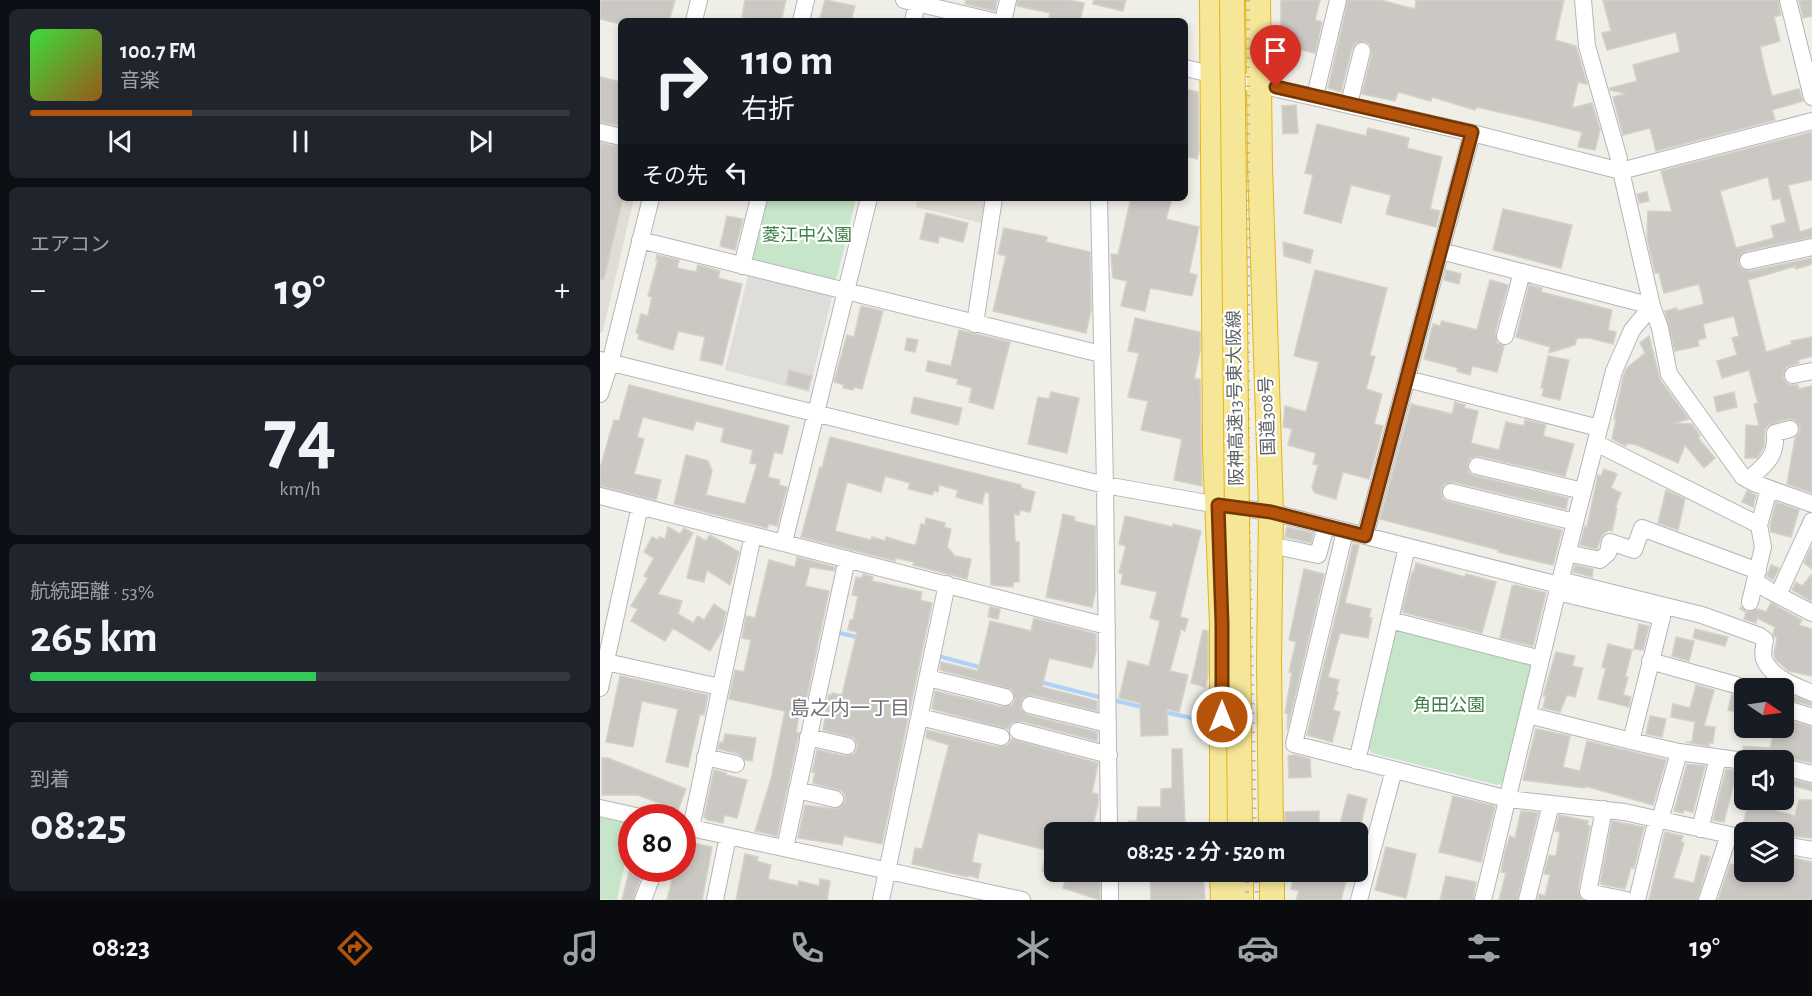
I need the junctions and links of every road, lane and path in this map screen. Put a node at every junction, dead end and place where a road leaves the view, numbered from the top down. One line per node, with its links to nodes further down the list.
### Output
1 (699, 0): 12 (street)
2 (806, 0): 13 (street)
3 (1008, 0): 16 (street)
4 (1212, 0): 19 (highway)
5 (1232, 0): 127 (highway, 阪神高速13号東大阪線, bridge)
6 (1248, 0): 128 (highway, 阪神高速13号東大阪線)
7 (1258, 0): 20 (highway, 国道308号)
8 (1338, 0): 21 (street)
9 (1583, 0): 28 (street)
10 (1788, 0): 22 (street)
11 (911, 2): 14 (street); 15 (street)
12 (695, 18)
13 (802, 18)
14 (913, 18)
15 (979, 18)
16 (1004, 18)
17 (1362, 51): 23 (street)
18 (1188, 69): 19 (street)
19 (1214, 74): 20 (street); 61 (highway)
20 (1259, 83): 21 (street); 63 (highway, 国道308号)
21 (1315, 96): 23 (street)
22 (1812, 97)
23 (1348, 104): 26 (street)
24 (1812, 121): 28 (street)
25 (600, 132): 27 (street)
26 (1472, 132): 28 (street); 36 (street)
27 (618, 136)
28 (1619, 170): 41 (street)
29 (650, 201): 34 (street)
30 (758, 201): 38 (street)
31 (868, 201): 40 (street)
32 (994, 201): 42 (street)
33 (1099, 201): 44 (street)
34 (640, 240): 38 (street); 45 (street)
35 (1812, 247): 37 (street)
36 (1441, 251): 39 (street); 48 (street)
37 (1748, 261)
38 (742, 266): 40 (street)
39 (1522, 272): 41 (street); 43 (street)
40 (846, 289): 42 (street); 50 (street)
41 (1652, 306): 52 (street); 54 (street)
42 (975, 324): 44 (street)
43 (1505, 336)
44 (1101, 354): 55 (street)
45 (605, 362): 49 (street); 50 (street)
46 (1812, 371): 47 (street)
47 (1793, 375)
48 (1407, 379): 52 (street); 70 (street)
49 (600, 394)
50 (816, 412): 55 (street); 71 (street)
51 (1790, 429): 54 (street)
52 (1597, 435): 57 (street); 66 (street)
53 (1477, 466): 57 (street)
54 (1748, 480): 56 (street)
55 (1105, 484): 61 (street); 84 (street)
56 (1769, 489): 60 (street); 66 (street)
57 (1583, 491): 65 (street)
58 (1451, 492): 65 (street)
59 (600, 496): 62 (street)
60 (1812, 504)
61 (1218, 505): 63 (street); 126 (highway)
62 (640, 506): 69 (street); 88 (street)
63 (1271, 512): 67 (street); 72 (highway, 国道308号)
64 (1812, 521): 79 (street)
65 (1575, 522): 74 (street)
66 (1759, 525): 76 (street)
67 (1326, 526): 68 (street); 72 (street)
68 (1344, 531): 70 (street); 111 (street)
69 (753, 535): 71 (street); 91 (street)
70 (1365, 536): 73 (street)
71 (784, 542): 75 (street)
72 (1271, 545): 129 (highway, 国道308号)
73 (1407, 547): 78 (street); 83 (street)
74 (1567, 553): 76 (street); 78 (street)
75 (847, 559): 77 (street); 102 (street)
76 (1757, 576): 79 (street); 80 (street)
77 (947, 584): 84 (street); 89 (street)
78 (1559, 586): 82 (street); 86 (street); 93 (street)
79 (1778, 595): 81 (street)
80 (1750, 602)
81 (1812, 613)
82 (1662, 616): 85 (street); 87 (street)
83 (1390, 620): 86 (street); 111 (street)
84 (1107, 626): 100 (street)
85 (1719, 630)
86 (1541, 659): 97 (street)
87 (1650, 661): 90 (street); 104 (street)
88 (606, 662): 91 (street); 92 (street)
89 (928, 678): 94 (street); 98 (street)
90 (1734, 684)
91 (720, 687): 108 (street)
92 (600, 688)
93 (1812, 693)
94 (1005, 698)
95 (1030, 705): 100 (street)
96 (1794, 711): 99 (street)
97 (1528, 715): 104 (street); 118 (street)
98 (920, 717): 103 (street); 138 (street)
99 (1812, 717)
100 (1108, 724): 107 (street)
101 (1018, 731): 107 (street)
102 (808, 737): 105 (street); 116 (street)
103 (1001, 737)
104 (1631, 741): 106 (street)
105 (847, 746)
106 (1678, 752): 109 (street); 124 (street)
107 (1109, 755): 125 (street)
108 (705, 757): 112 (street); 119 (street)
109 (1718, 758): 110 (street); 131 (street)
110 (1734, 760)
111 (1356, 761): 113 (street)
112 (736, 764)
113 (1394, 770): 118 (street); 154 (street)
114 (1794, 770): 115 (street)
115 (1812, 774)
116 (797, 790): 117 (street); 136 (street)
117 (835, 799)
118 (1508, 799): 120 (street); 155 (street)
119 (693, 804)
120 (1551, 804): 122 (street); 156 (street)
121 (600, 808): 123 (street)
122 (1604, 809): 124 (street); 157 (street)
123 (618, 812)
124 (1659, 819): 131 (street); 158 (street)
125 (1109, 822)
126 (1222, 822)
127 (1240, 822)
128 (1256, 822)
129 (1271, 822)
130 (696, 829): 133 (street)
131 (1700, 829): 132 (street)
132 (1734, 835)
133 (728, 836): 136 (street); 146 (street)
134 (1734, 842): 159 (street)
135 (1794, 847): 137 (street)
136 (785, 848): 138 (street)
137 (1812, 850)
138 (888, 871): 147 (street); 148 (street)
139 (650, 882): 145 (street)
140 (1110, 882): 149 (street)
141 (1222, 882): 150 (highway)
142 (1240, 882): 151 (highway)
143 (1257, 882): 152 (highway)
144 (1272, 882): 153 (highway)
145 (643, 900)
146 (715, 900)
147 (881, 900)
148 (1022, 900)
149 (1110, 900)
150 (1223, 900)
151 (1241, 900)
152 (1257, 900)
153 (1272, 900)
154 (1359, 900)
155 (1483, 900)
156 (1527, 900)
157 (1626, 900)
158 (1636, 900)
159 (1707, 900)

